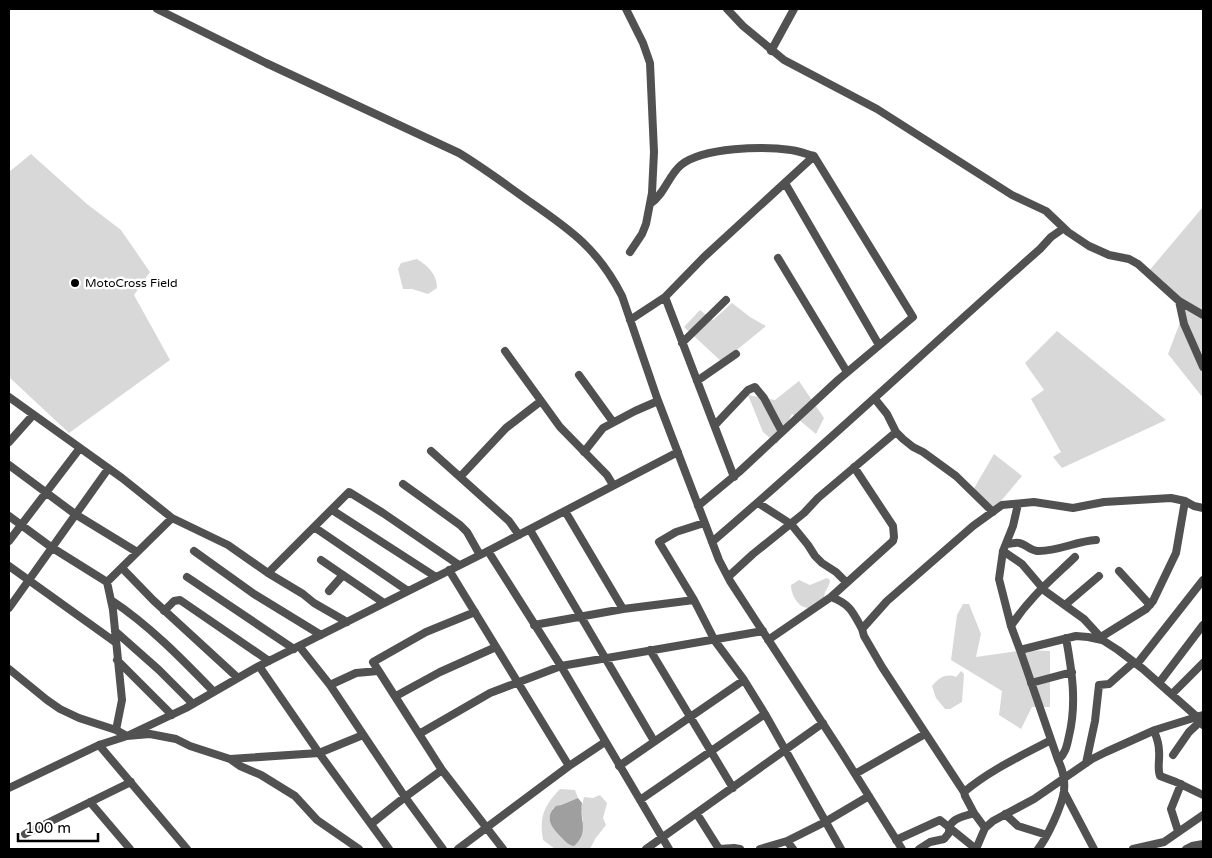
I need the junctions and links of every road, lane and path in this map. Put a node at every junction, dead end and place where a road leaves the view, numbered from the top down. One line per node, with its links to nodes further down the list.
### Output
1 (157, 9): 16 (street)
2 (626, 9): 8 (street)
3 (727, 9): 5 (street)
4 (794, 9): 5 (street)
5 (771, 51): 9 (street)
6 (814, 156): 7 (street); 8 (street); 18 (street)
7 (784, 183): 12 (street); 18 (street)
8 (650, 204): 10 (street)
9 (1064, 228): 14 (street); 26 (street)
10 (630, 252)
11 (778, 258): 22 (street)
12 (665, 297): 16 (street); 17 (street)
13 (726, 300): 17 (street)
14 (1179, 301): 15 (street); 21 (street)
15 (1203, 315)
16 (630, 320): 28 (street)
17 (682, 343): 24 (street)
18 (880, 345): 22 (street)
19 (505, 351): 27 (street)
20 (736, 354): 24 (street)
21 (1203, 367)
22 (847, 372): 32 (street)
23 (579, 375): 30 (street)
24 (697, 381): 31 (street)
25 (9, 397): 29 (street)
26 (875, 399): 33 (street); 48 (street)
27 (542, 401): 37 (street); 43 (street)
28 (658, 401): 30 (street); 38 (street)
29 (33, 415): 34 (street); 35 (street)
30 (613, 422): 37 (street)
31 (715, 424): 32 (street); 42 (street)
32 (782, 432): 42 (street)
33 (896, 432): 40 (street); 54 (street)
34 (9, 442)
35 (80, 448): 41 (street); 46 (street)
36 (431, 450): 43 (street)
37 (584, 452): 45 (street)
38 (678, 452): 45 (street); 50 (street)
39 (9, 465): 46 (street)
40 (854, 468): 59 (street); 88 (street)
41 (108, 469): 55 (street); 57 (street)
42 (734, 476): 50 (street)
43 (460, 477): 63 (street)
44 (403, 484): 71 (street)
45 (613, 485): 53 (street)
46 (46, 492): 55 (street); 60 (street)
47 (1185, 501): 49 (street); 51 (street); 97 (street)
48 (758, 503): 59 (street); 66 (street)
49 (1018, 504): 54 (street); 68 (street)
50 (698, 506): 58 (street)
51 (1203, 508)
52 (332, 510): 61 (street); 74 (street); 83 (street)
53 (565, 511): 62 (street); 99 (street)
54 (993, 512): 107 (street)
55 (75, 514): 67 (street); 70 (street)
56 (9, 516): 60 (street)
57 (172, 518): 70 (street); 79 (street)
58 (704, 523): 66 (street); 94 (street)
59 (791, 524): 84 (street); 88 (street)
60 (20, 525): 65 (street); 67 (street)
61 (314, 527): 79 (street); 91 (street)
62 (530, 530): 63 (street); 102 (street)
63 (519, 535): 71 (street)
64 (1096, 540): 68 (street)
65 (9, 542)
66 (712, 542): 84 (street)
67 (51, 547): 85 (street); 87 (street)
68 (1006, 547): 89 (street); 106 (street)
69 (194, 550): 110 (street)
70 (137, 552): 76 (street)
71 (484, 553): 74 (street); 105 (street)
72 (1075, 557): 89 (street)
73 (321, 560): 80 (street)
74 (459, 565): 77 (street)
75 (9, 566): 85 (street)
76 (122, 568): 87 (street); 100 (street)
77 (449, 570): 83 (street); 101 (street)
78 (1119, 571): 97 (street)
79 (268, 573): 103 (street)
80 (343, 575): 90 (street); 95 (street)
81 (1099, 576): 96 (street)
82 (187, 577): 117 (street)
83 (436, 577): 91 (street)
84 (728, 577): 109 (street)
85 (28, 580): 98 (street); 115 (street)
86 (1203, 580): 123 (street)
87 (108, 582): 93 (street)
88 (846, 582): 92 (street)
89 (1042, 588): 96 (street); 106 (street)
90 (329, 591)
91 (408, 591): 95 (street)
92 (831, 597): 107 (street); 113 (street)
93 (111, 600): 108 (street); 136 (street)
94 (694, 600): 99 (street); 114 (street)
95 (384, 603): 103 (street)
96 (1064, 605): 112 (street)
97 (1150, 605): 112 (street)
98 (9, 608)
99 (623, 609): 102 (street)
100 (164, 611): 122 (street); 130 (street)
101 (475, 612): 116 (street); 128 (street)
102 (581, 617): 105 (street); 120 (street)
103 (347, 622): 110 (street)
104 (1203, 624): 134 (street)
105 (534, 625): 126 (street)
106 (1010, 626): 119 (street)
107 (862, 629): 148 (street)
108 (115, 631): 115 (street); 139 (street)
109 (763, 631): 113 (street); 114 (street)
110 (321, 635): 117 (street)
111 (1066, 638): 112 (street); 119 (street); 129 (street)
112 (1102, 639): 123 (street)
113 (768, 640): 144 (street)
114 (715, 641): 118 (street); 131 (street)
115 (115, 642): 121 (street)
116 (496, 647): 132 (street); 138 (street)
117 (296, 648): 122 (street); 135 (street)
118 (650, 650): 120 (street); 142 (street)
119 (1020, 650): 133 (street)
120 (606, 658): 126 (street); 152 (street)
121 (117, 660): 140 (street); 145 (street)
122 (269, 661): 125 (street)
123 (1135, 663): 134 (street); 161 (street)
124 (1203, 663): 137 (street)
125 (259, 666): 130 (street); 157 (street)
126 (560, 666): 132 (street); 153 (street)
127 (9, 669): 145 (street)
128 (378, 671): 135 (street); 138 (street)
129 (1072, 672): 133 (street); 160 (street)
130 (238, 678): 136 (street)
131 (744, 680): 141 (street); 142 (street)
132 (518, 682): 147 (street); 162 (street)
133 (1031, 683): 151 (street)
134 (1159, 683): 137 (street)
135 (330, 685): 149 (street)
136 (214, 692): 139 (street)
137 (1172, 694): 143 (street)
138 (396, 696): 147 (street)
139 (193, 704): 140 (street)
140 (172, 714): 150 (street)
141 (765, 714): 155 (street); 156 (street)
142 (690, 717): 152 (street); 156 (street)
143 (1201, 719): 146 (street); 158 (street)
144 (823, 723): 155 (street); 165 (street)
145 (116, 730): 150 (street)
146 (1154, 731): 161 (street); 168 (street)
147 (419, 734): 164 (street)
148 (925, 734): 165 (street); 171 (street)
149 (363, 735): 157 (street); 175 (street)
150 (127, 736): 154 (street); 159 (street)
151 (1051, 740): 160 (street); 171 (street)
152 (654, 741): 163 (street)
153 (605, 742): 162 (street); 163 (street)
154 (99, 745): 167 (street); 169 (street)
155 (786, 750): 170 (street); 182 (street)
156 (710, 751): 170 (street); 176 (street)
157 (319, 753): 159 (street); 183 (street)
158 (1173, 755)
159 (230, 760): 196 (street)
160 (1058, 760): 166 (street)
161 (1086, 763): 166 (street)
162 (569, 766): 184 (street)
163 (619, 766): 176 (street)
164 (442, 770): 175 (street); 184 (street)
165 (855, 774): 174 (street)
166 (1064, 780): 172 (street); 180 (street)
167 (131, 782): 177 (street); 195 (street)
168 (1181, 784): 173 (street); 187 (street)
169 (9, 788)
170 (734, 788): 179 (street)
171 (964, 792): 178 (street)
172 (1064, 792): 189 (street); 212 (street)
173 (1203, 795)
174 (868, 796): 182 (street); 191 (street)
175 (405, 797): 183 (street); 198 (street)
176 (640, 800): 190 (street)
177 (90, 802): 188 (street); 194 (street)
178 (974, 813): 185 (street); 186 (street)
179 (697, 814): 190 (street); 203 (street)
180 (1004, 814): 186 (street); 189 (street)
181 (1203, 815): 187 (street)
182 (825, 822): 192 (street); 207 (street)
183 (370, 824): 197 (street)
184 (487, 827): 199 (street); 200 (street)
185 (949, 827): 191 (street); 209 (street); 210 (street)
186 (985, 828): 210 (street)
187 (1178, 831): 213 (street)
188 (24, 834)
189 (1047, 835): 211 (street)
190 (662, 838): 201 (street); 202 (street)
191 (896, 840): 208 (street)
192 (787, 841): 205 (street); 206 (street)
193 (1203, 844): 214 (street)
194 (130, 849)
195 (187, 849)
196 (359, 849)
197 (389, 849)
198 (443, 849)
199 (458, 849)
200 (503, 849)
201 (646, 849)
202 (669, 849)
203 (719, 849): 204 (street)
204 (740, 849)
205 (760, 849)
206 (793, 849)
207 (841, 849)
208 (902, 849)
209 (919, 849)
210 (976, 849)
211 (1038, 849)
212 (1094, 849)
213 (1133, 849)
214 (1186, 849)

